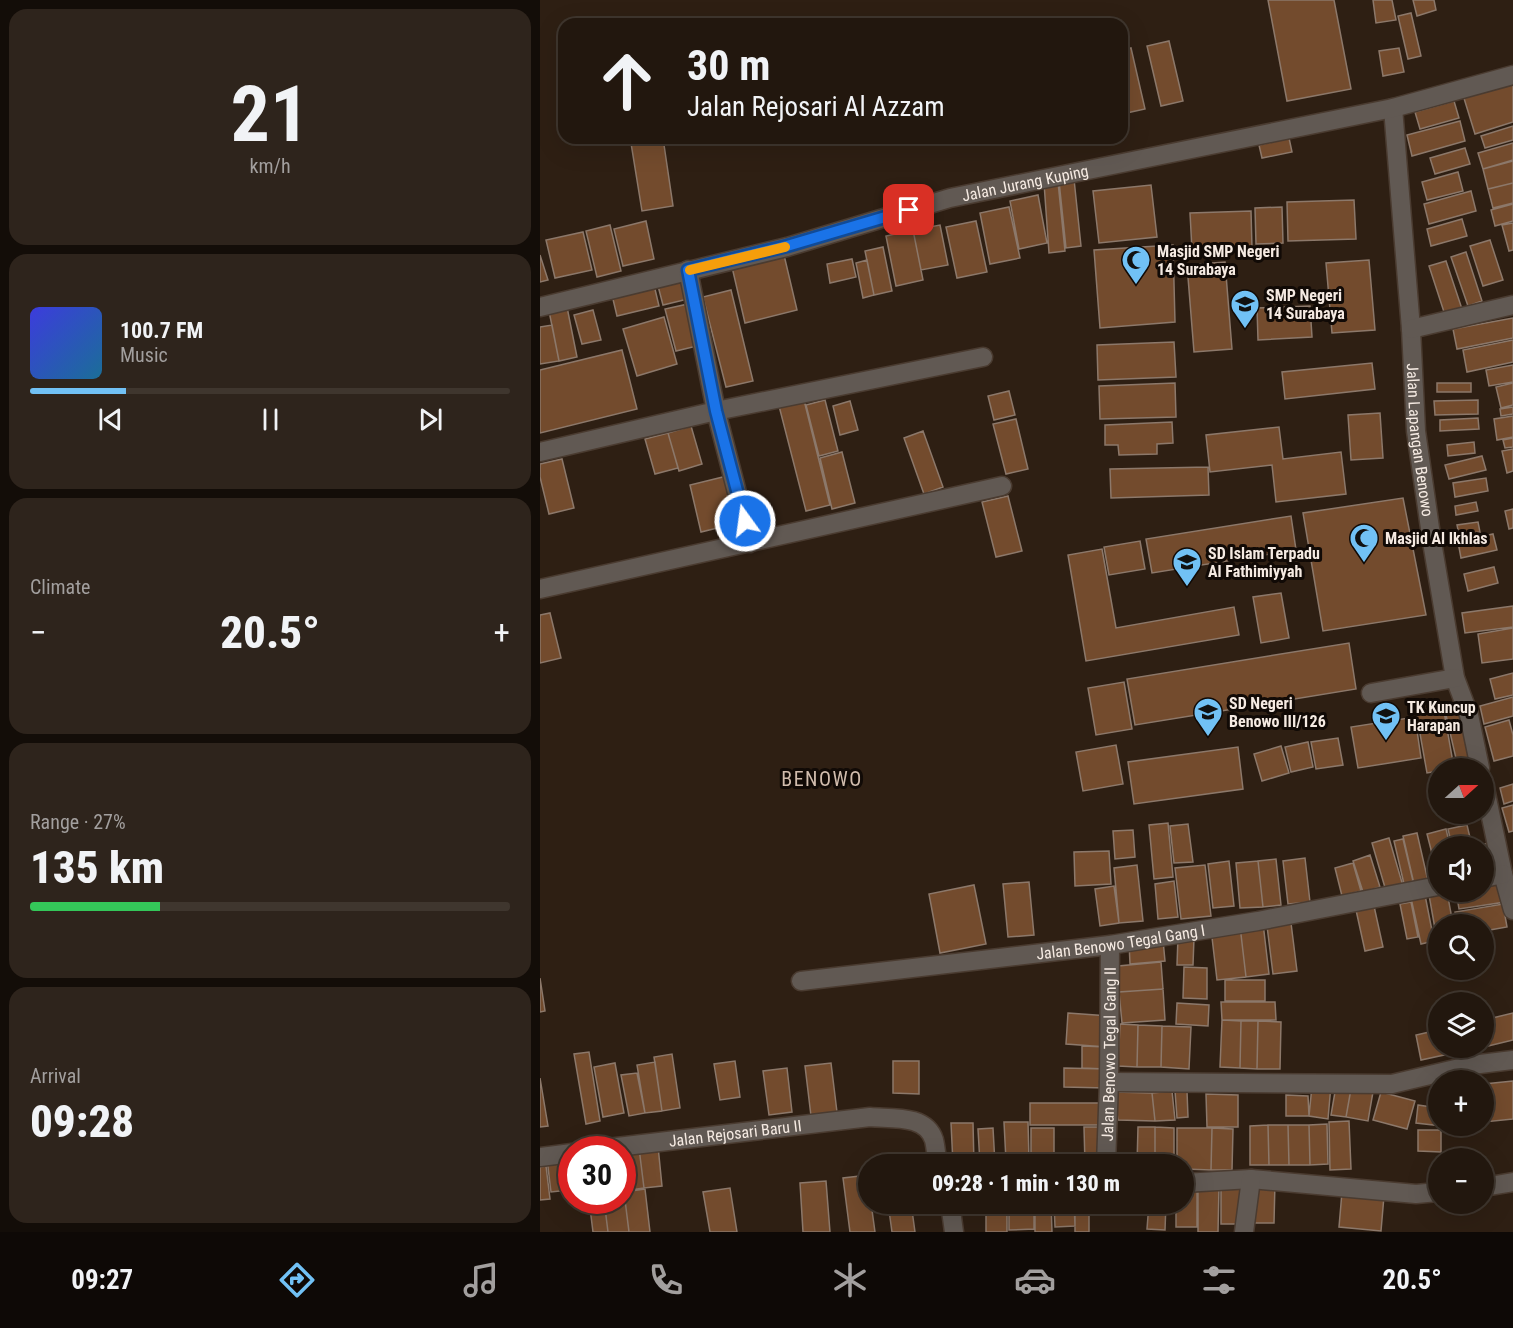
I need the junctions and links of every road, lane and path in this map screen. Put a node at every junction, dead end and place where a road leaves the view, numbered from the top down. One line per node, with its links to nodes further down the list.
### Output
1 (1513, 75): 2 (street, Jalan Jurang Kuping)
2 (1393, 108): 3 (street, Jalan Jurang Kuping); 6 (street, Jalan Lapangan Benowo)
3 (688, 270): 5 (street, Jalan Jurang Kuping); 8 (street)
4 (1513, 305): 6 (street)
5 (540, 307)
6 (1411, 329): 13 (street, Jalan Lapangan Benowo)
7 (983, 357): 8 (street)
8 (716, 411): 9 (street); 11 (street)
9 (540, 452)
10 (1002, 486): 11 (street)
11 (750, 543): 12 (street)
12 (540, 590)
13 (1455, 678): 14 (street); 15 (street, Jalan Lapangan Benowo)
14 (1371, 693)
15 (1478, 758)
16 (1492, 824): 17 (street)
17 (1503, 874): 18 (street); 20 (street)
18 (1494, 876)
19 (1428, 888): 21 (street, Jalan Benowo Tegal Gang I)
20 (1513, 910)
21 (1110, 945): 22 (street, Jalan Benowo Tegal Gang I); 24 (street, Jalan Benowo Tegal Gang II)
22 (801, 981)
23 (1513, 1060): 24 (street)
24 (1109, 1082): 27 (street, Jalan Benowo Tegal Gang II)
25 (636, 1145): 26 (street, Jalan Rejosari Baru II)
26 (936, 1154)
27 (1106, 1154)
28 (558, 1155): 29 (street)
29 (540, 1157)
30 (1251, 1179): 31 (street); 34 (street); 37 (street)
31 (1194, 1182)
32 (1513, 1182): 33 (street)
33 (1494, 1185)
34 (1428, 1193)
35 (952, 1214): 36 (street)
36 (954, 1232)
37 (1244, 1232)

